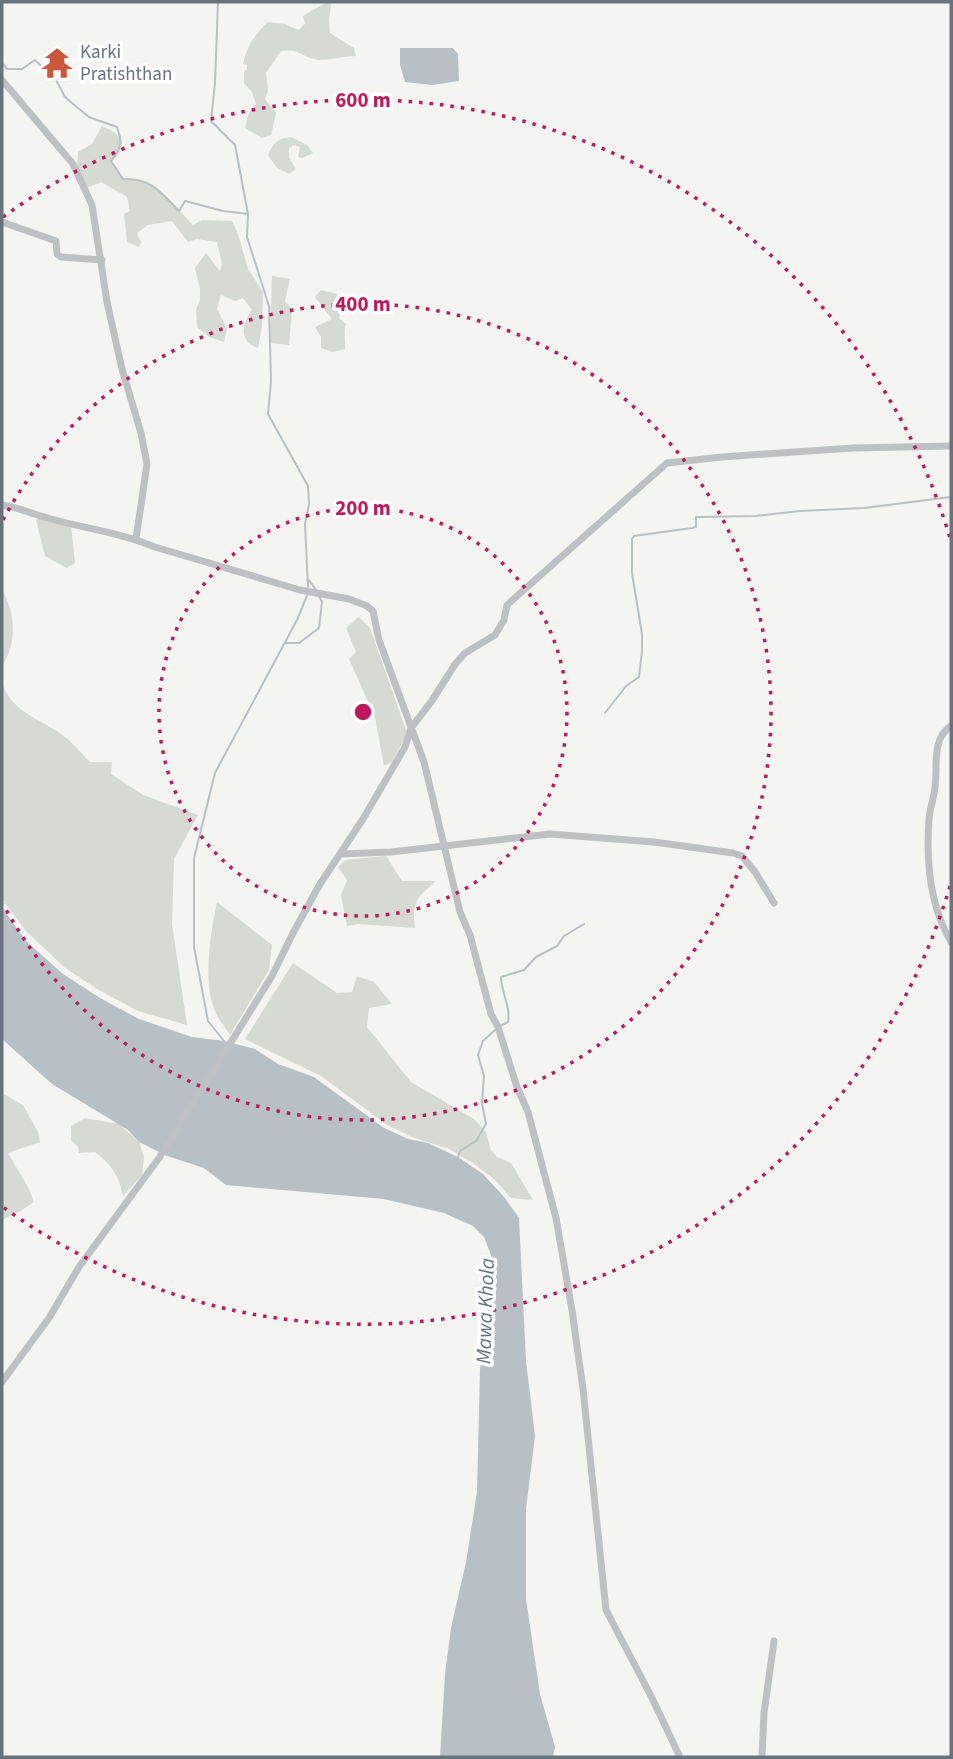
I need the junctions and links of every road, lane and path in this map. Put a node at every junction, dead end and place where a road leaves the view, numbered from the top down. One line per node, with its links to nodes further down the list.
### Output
1 (2, 80): 3 (street)
2 (2, 222): 3 (street)
3 (102, 260): 6 (street)
4 (951, 446): 8 (street)
5 (2, 505): 6 (street)
6 (136, 539): 8 (street)
7 (951, 726): 12 (street)
8 (411, 728): 9 (street); 10 (street)
9 (443, 846): 10 (street); 11 (street); 15 (street)
10 (341, 854): 13 (street)
11 (774, 903)
12 (951, 942)
13 (2, 1382)
14 (774, 1641): 16 (street)
15 (680, 1757)
16 (762, 1757)

